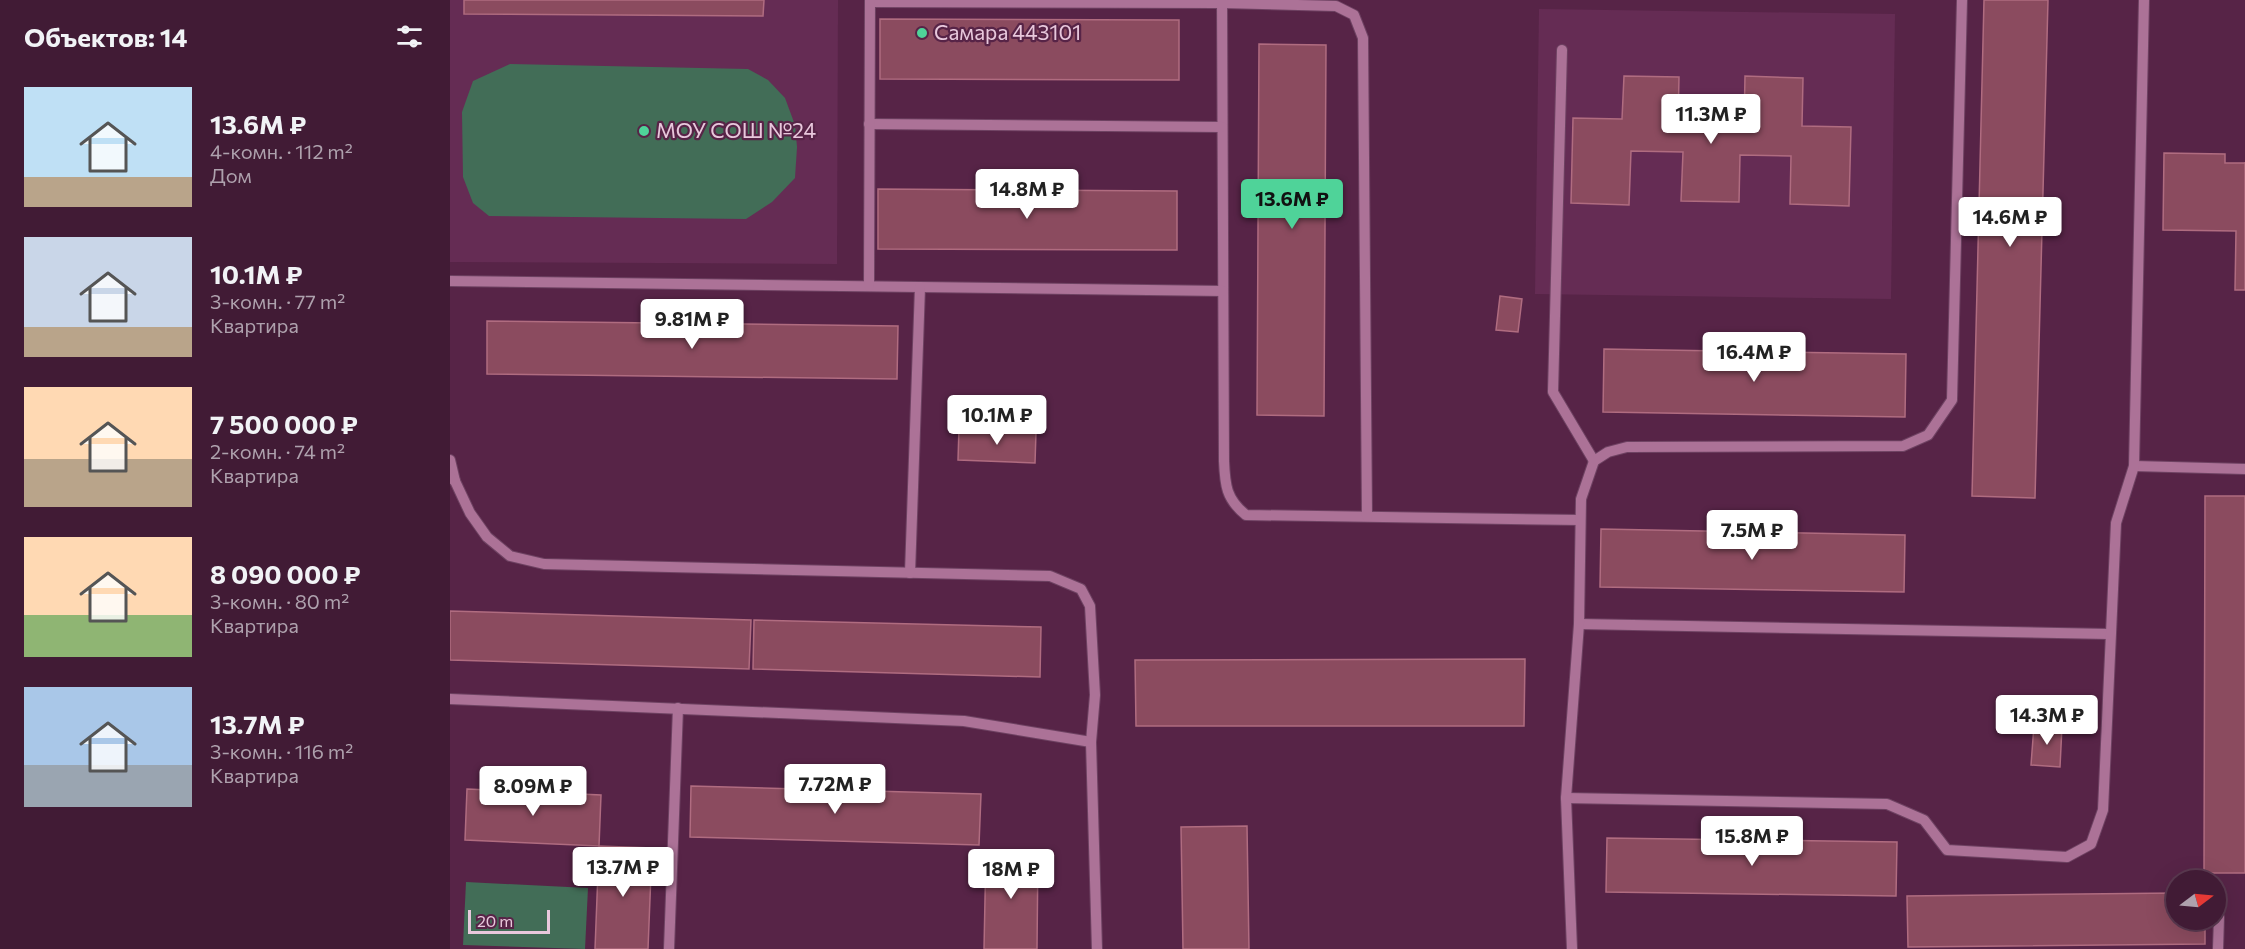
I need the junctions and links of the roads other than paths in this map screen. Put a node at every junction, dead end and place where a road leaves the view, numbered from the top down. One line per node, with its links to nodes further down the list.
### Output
1 (1962, 0): 13 (lane)
2 (2144, 0): 14 (lane)
3 (870, 1): 4 (lane); 6 (lane)
4 (1222, 2): 7 (lane); 17 (lane)
5 (1562, 50): 13 (lane)
6 (870, 124): 7 (lane); 9 (lane)
7 (1222, 127): 11 (lane)
8 (450, 281): 9 (lane)
9 (869, 286): 10 (lane)
10 (920, 287): 11 (lane); 19 (lane)
11 (1223, 291): 17 (lane)
12 (450, 460): 16 (lane)
13 (1594, 461): 18 (lane)
14 (2134, 466): 15 (lane); 21 (lane)
15 (2245, 469)
16 (452, 479): 19 (lane)
17 (1366, 516): 18 (lane)
18 (1580, 520): 20 (lane)
19 (910, 573): 24 (lane)
20 (1579, 624): 21 (lane); 25 (lane)
21 (2109, 634): 25 (lane)
22 (450, 699): 23 (lane)
23 (678, 708): 24 (lane); 27 (lane)
24 (1091, 742): 28 (lane)
25 (1566, 798): 29 (lane)
26 (2219, 930): 30 (lane)
27 (669, 949)
28 (1097, 949)
29 (1572, 949)
30 (2218, 949)

